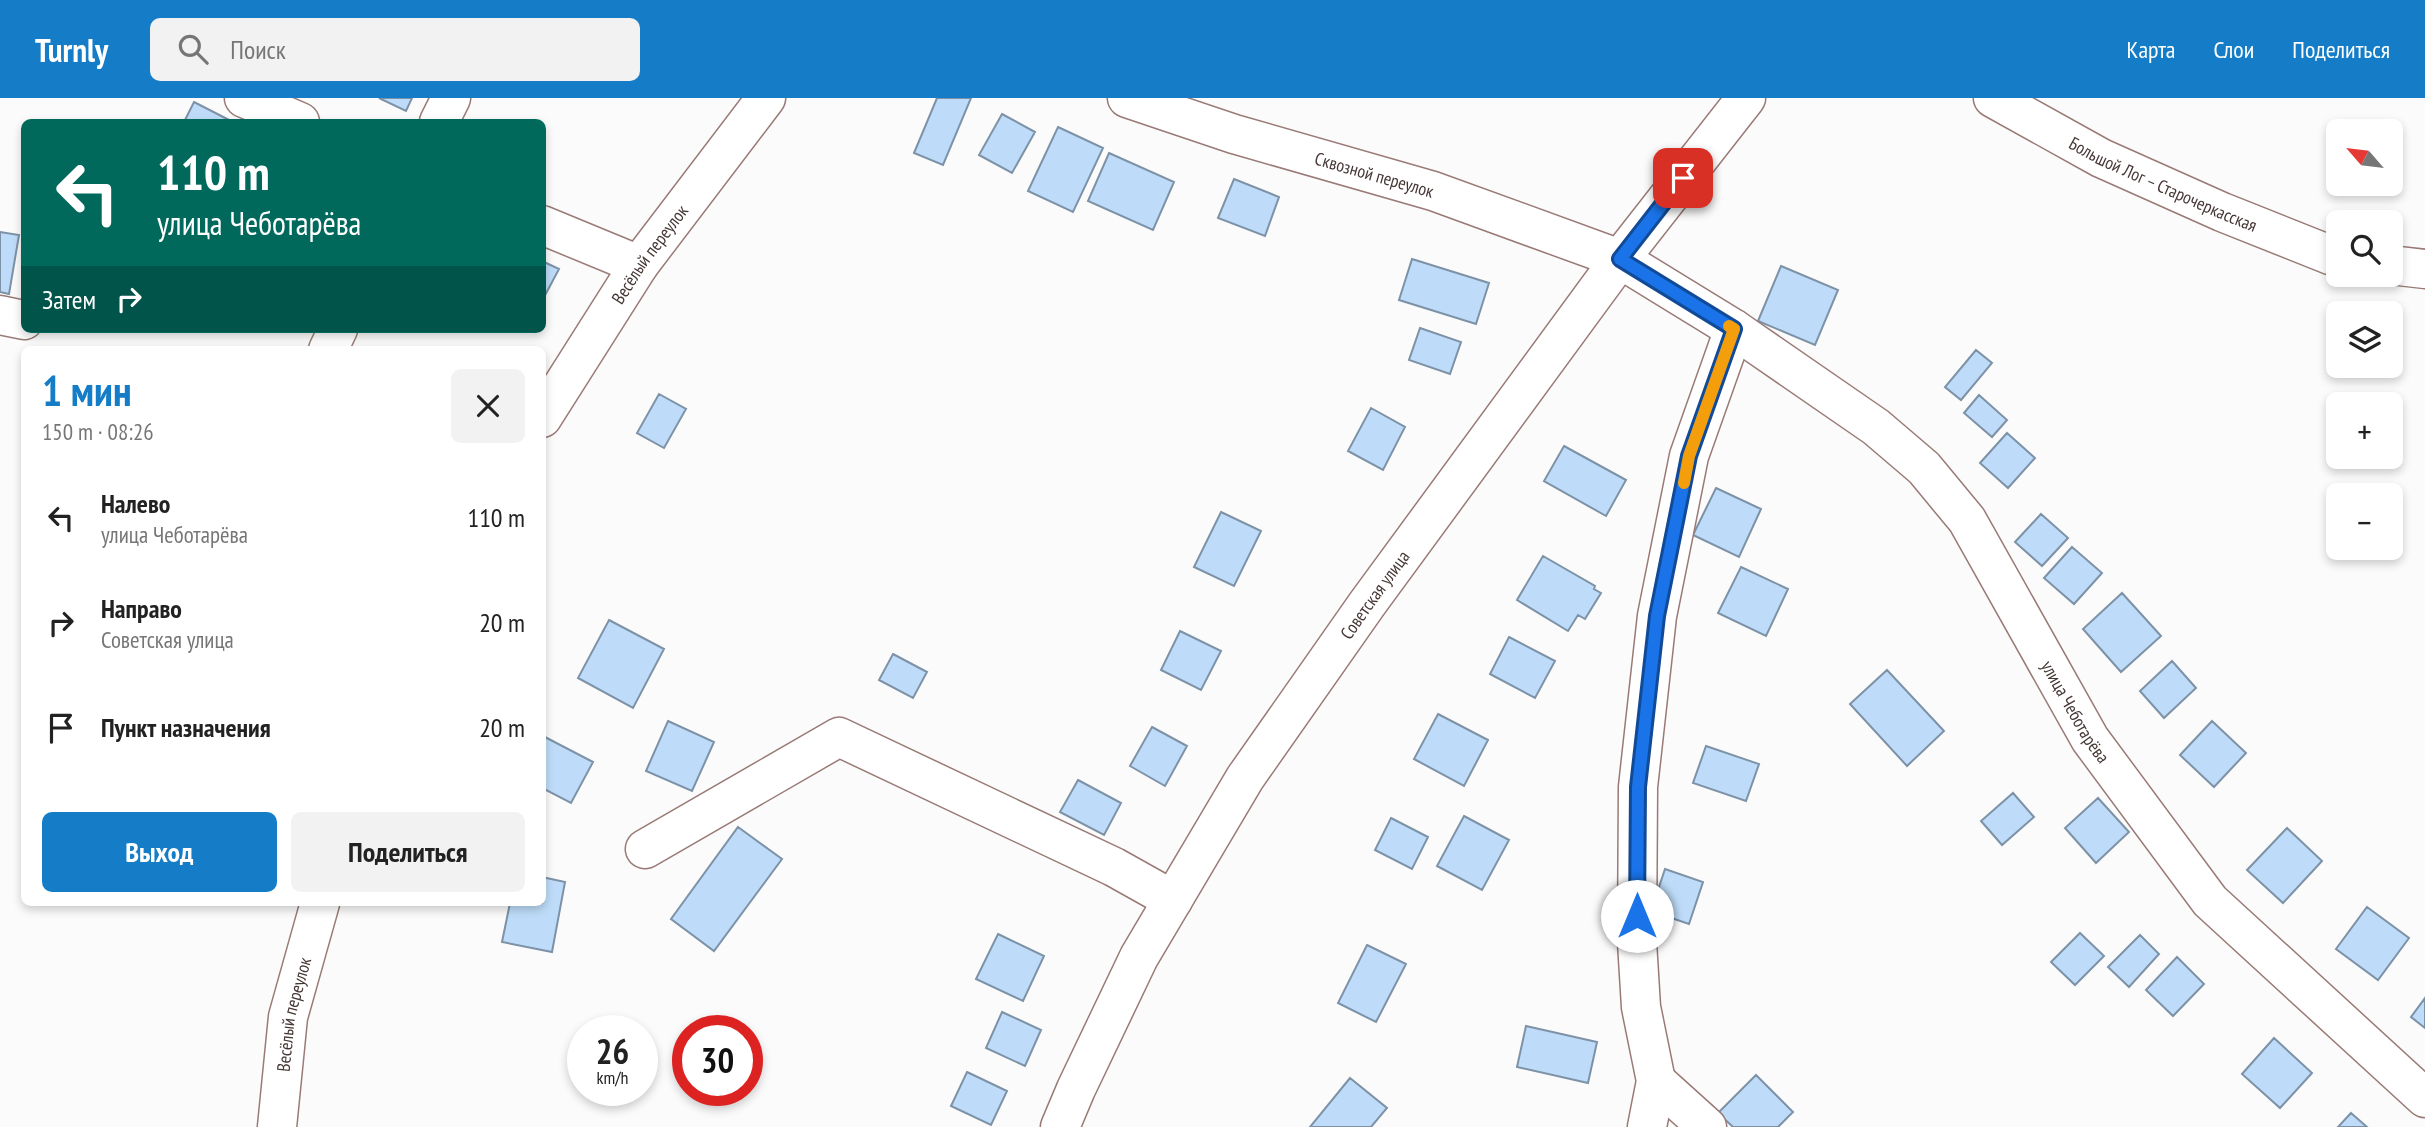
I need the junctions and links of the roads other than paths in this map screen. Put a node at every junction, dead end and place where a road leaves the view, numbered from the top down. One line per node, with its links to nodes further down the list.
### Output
1 (244, 98): 7 (street)
2 (451, 98): 8 (street)
3 (766, 98): 12 (street, Весёлый переулок)
4 (1127, 98): 11 (street, Сквозной переулок)
5 (1746, 98): 11 (street, Советская улица)
6 (1993, 98): 10 (street, Большой Лог – Старочеркасская)
7 (293, 119)
8 (440, 119)
9 (546, 227): 12 (street)
10 (2326, 254)
11 (1620, 259): 17 (street, улица Чеботарёва); 20 (street, Советская улица)
12 (639, 265): 18 (street, Весёлый переулок)
13 (2403, 266): 14 (street)
14 (2425, 269)
15 (0, 315): 16 (street)
16 (21, 319)
17 (1734, 329): 22 (street); 23 (street, улица Чеботарёва)
18 (546, 412)
19 (645, 849): 20 (street)
20 (1173, 900): 25 (street, Советская улица)
21 (319, 906): 24 (street, Весёлый переулок)
22 (1656, 1081): 26 (street); 27 (street)
23 (2425, 1098)
24 (277, 1127)
25 (1060, 1127)
26 (1647, 1127)
27 (1707, 1127)

